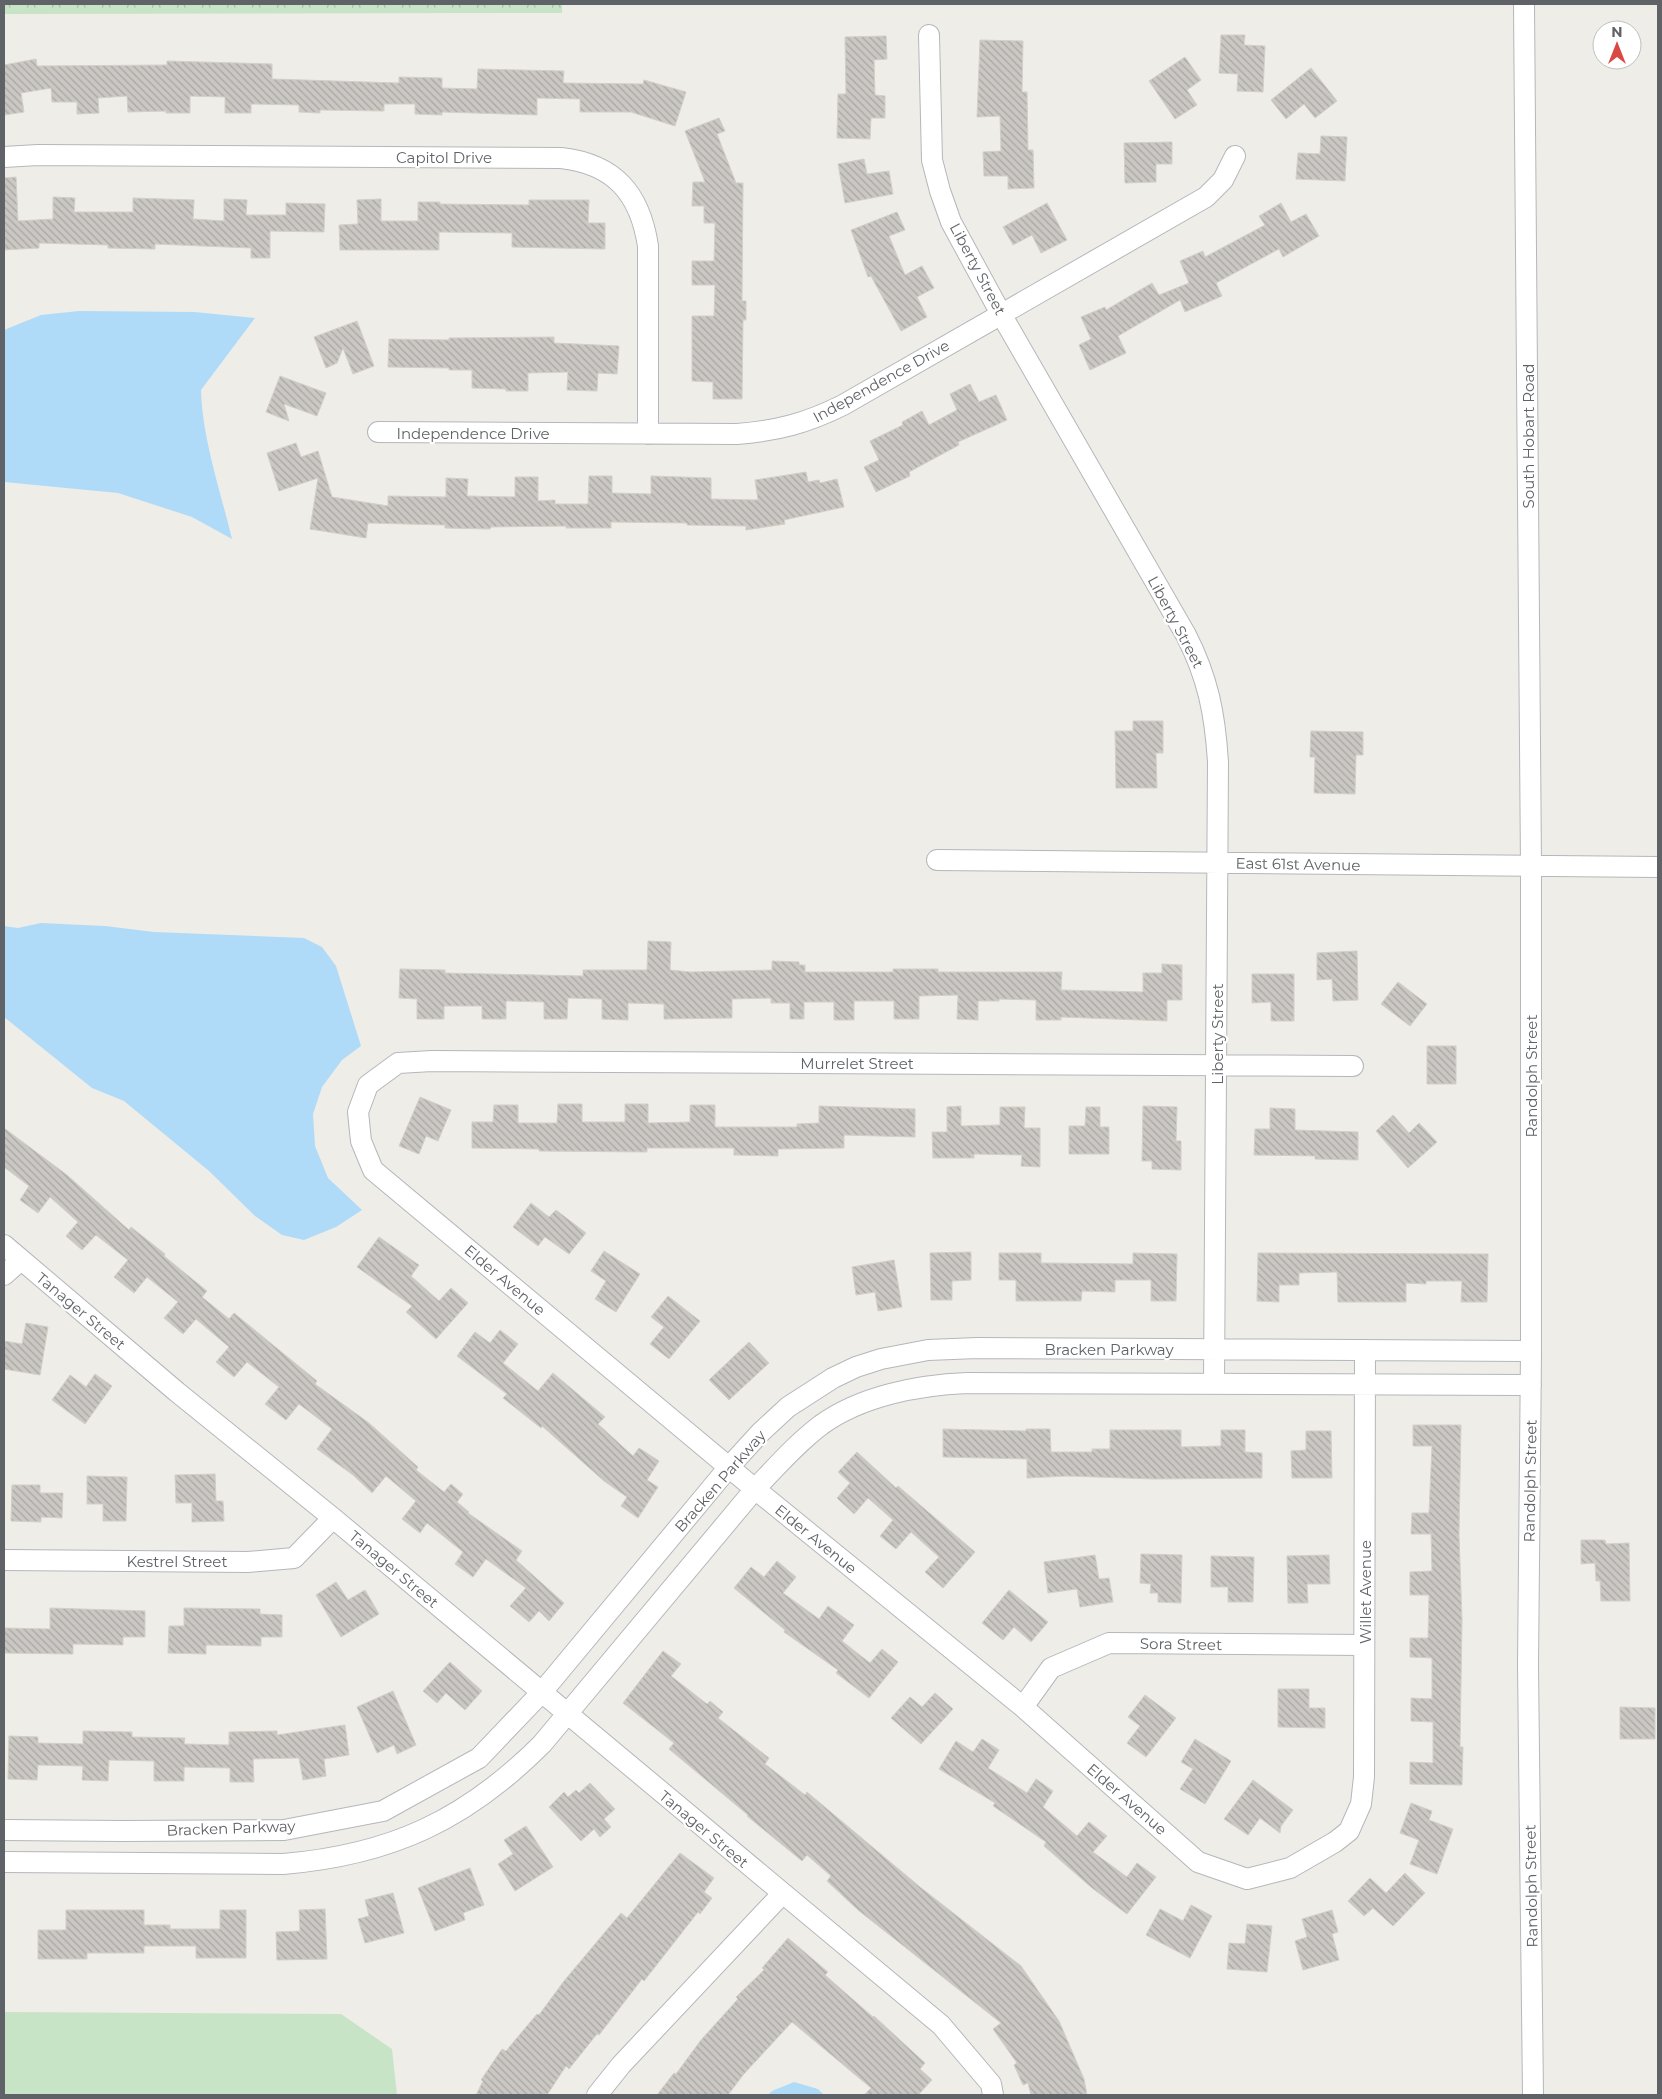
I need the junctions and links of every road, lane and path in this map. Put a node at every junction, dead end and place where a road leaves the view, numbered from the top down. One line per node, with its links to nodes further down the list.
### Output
1 (1524, 4): 10 (street, South Hobart Road)
2 (929, 35): 5 (street, Liberty Street)
3 (1235, 156): 5 (street, Independence Drive)
4 (4, 157): 7 (street, Capitol Drive)
5 (1001, 314): 7 (street, Independence Drive); 9 (street, Liberty Street)
6 (378, 432): 7 (street, Independence Drive)
7 (648, 434)
8 (937, 860): 9 (street, East 61st Avenue)
9 (1217, 863): 10 (street, East 61st Avenue); 12 (street, Liberty Street)
10 (1531, 867): 11 (street, East 61st Avenue); 20 (street, Randolph Street)
11 (1658, 868)
12 (1217, 1065): 13 (street, Murrelet Street); 14 (street, Murrelet Street); 18 (street, Liberty Street)
13 (1353, 1066)
14 (368, 1085): 24 (street, Elder Avenue)
15 (4, 1245): 16 (street, Tanager Street)
16 (21, 1260): 17 (street); 26 (street, Tanager Street)
17 (4, 1275)
18 (1214, 1349): 19 (street, Bracken Parkway); 21 (street, Liberty Street); 24 (street, Bracken Parkway)
19 (1365, 1350): 20 (street, Bracken Parkway); 22 (street, Willet Avenue)
20 (1532, 1351): 23 (street, Randolph Street)
21 (1214, 1383): 22 (street, Bracken Parkway); 25 (street, Bracken Parkway)
22 (1365, 1384): 23 (street, Bracken Parkway); 28 (street, Willet Avenue)
23 (1531, 1385): 38 (street, Randolph Street)
24 (729, 1467): 25 (street, Elder Avenue); 29 (street, Bracken Parkway)
25 (755, 1489): 30 (street, Elder Avenue); 31 (street, Bracken Parkway)
26 (333, 1518): 27 (street, Kestrel Street); 29 (street, Tanager Street)
27 (4, 1560)
28 (1364, 1645): 30 (street, Sora Street); 33 (street, Willet Avenue)
29 (542, 1692): 31 (street, Tanager Street); 32 (street, Bracken Parkway)
30 (1023, 1706): 33 (street, Elder Avenue)
31 (567, 1714): 34 (street, Bracken Parkway); 35 (street, Tanager Street)
32 (4, 1830)
33 (1349, 1831)
34 (4, 1862)
35 (782, 1894): 36 (street); 37 (street, Tanager Street)
36 (597, 2095)
37 (993, 2095)
38 (1533, 2095)

